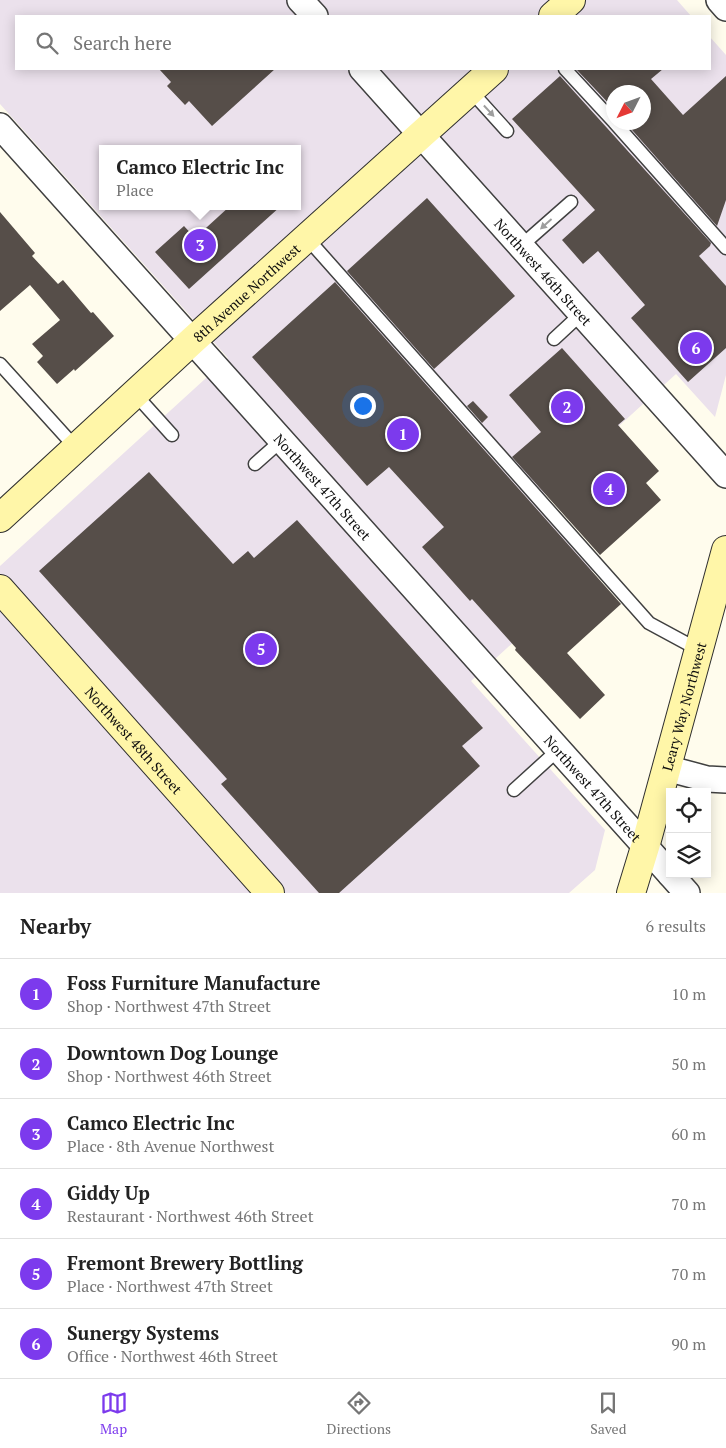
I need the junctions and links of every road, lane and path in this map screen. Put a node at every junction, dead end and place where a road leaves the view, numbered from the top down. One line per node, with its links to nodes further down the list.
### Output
1 (300, 0): 5 (street)
2 (571, 0): 6 (main road)
3 (718, 0): 4 (street)
4 (726, 8)
5 (314, 15)
6 (553, 15)
7 (363, 70): 15 (street, Northwest 46th Street)
8 (493, 70): 10 (main road, 8th Avenue Northwest)
9 (566, 70): 11 (lane)
10 (470, 90): 14 (lane, one-way to 14); 15 (main road, 8th Avenue Northwest)
11 (606, 113)
12 (0, 126): 22 (street, Northwest 47th Street)
13 (621, 130): 19 (lane)
14 (508, 131)
15 (421, 134): 17 (main road, 8th Avenue Northwest); 18 (street, Northwest 46th Street)
16 (571, 202): 18 (lane, one-way to 18)
17 (306, 237): 22 (main road, 8th Avenue Northwest); 33 (lane)
18 (521, 246): 20 (street, Northwest 46th Street)
19 (726, 248)
20 (582, 313): 21 (lane); 29 (street, Northwest 46th Street)
21 (554, 338)
22 (193, 340): 24 (main road, 8th Avenue Northwest); 26 (street, Northwest 47th Street)
23 (0, 364): 27 (lane)
24 (135, 394): 25 (lane); 27 (main road, 8th Avenue Northwest)
25 (172, 435)
26 (282, 440): 28 (lane); 34 (street, Northwest 47th Street)
27 (76, 448): 30 (main road, 8th Avenue Northwest)
28 (255, 464)
29 (726, 475)
30 (0, 518)
31 (726, 550): 33 (main road, Leary Way Northwest)
32 (0, 589): 41 (main road, Northwest 48th Street)
33 (698, 650): 35 (main road, Leary Way Northwest)
34 (558, 750): 37 (lane); 38 (street, Northwest 47th Street)
35 (666, 768): 36 (street); 38 (main road, Leary Way Northwest)
36 (726, 780)
37 (514, 790)
38 (645, 847): 39 (street, Northwest 47th Street); 42 (main road, Leary Way Northwest)
39 (666, 870)
40 (674, 878): 43 (street, Northwest 47th Street)
41 (270, 893)
42 (631, 893)
43 (687, 893)

